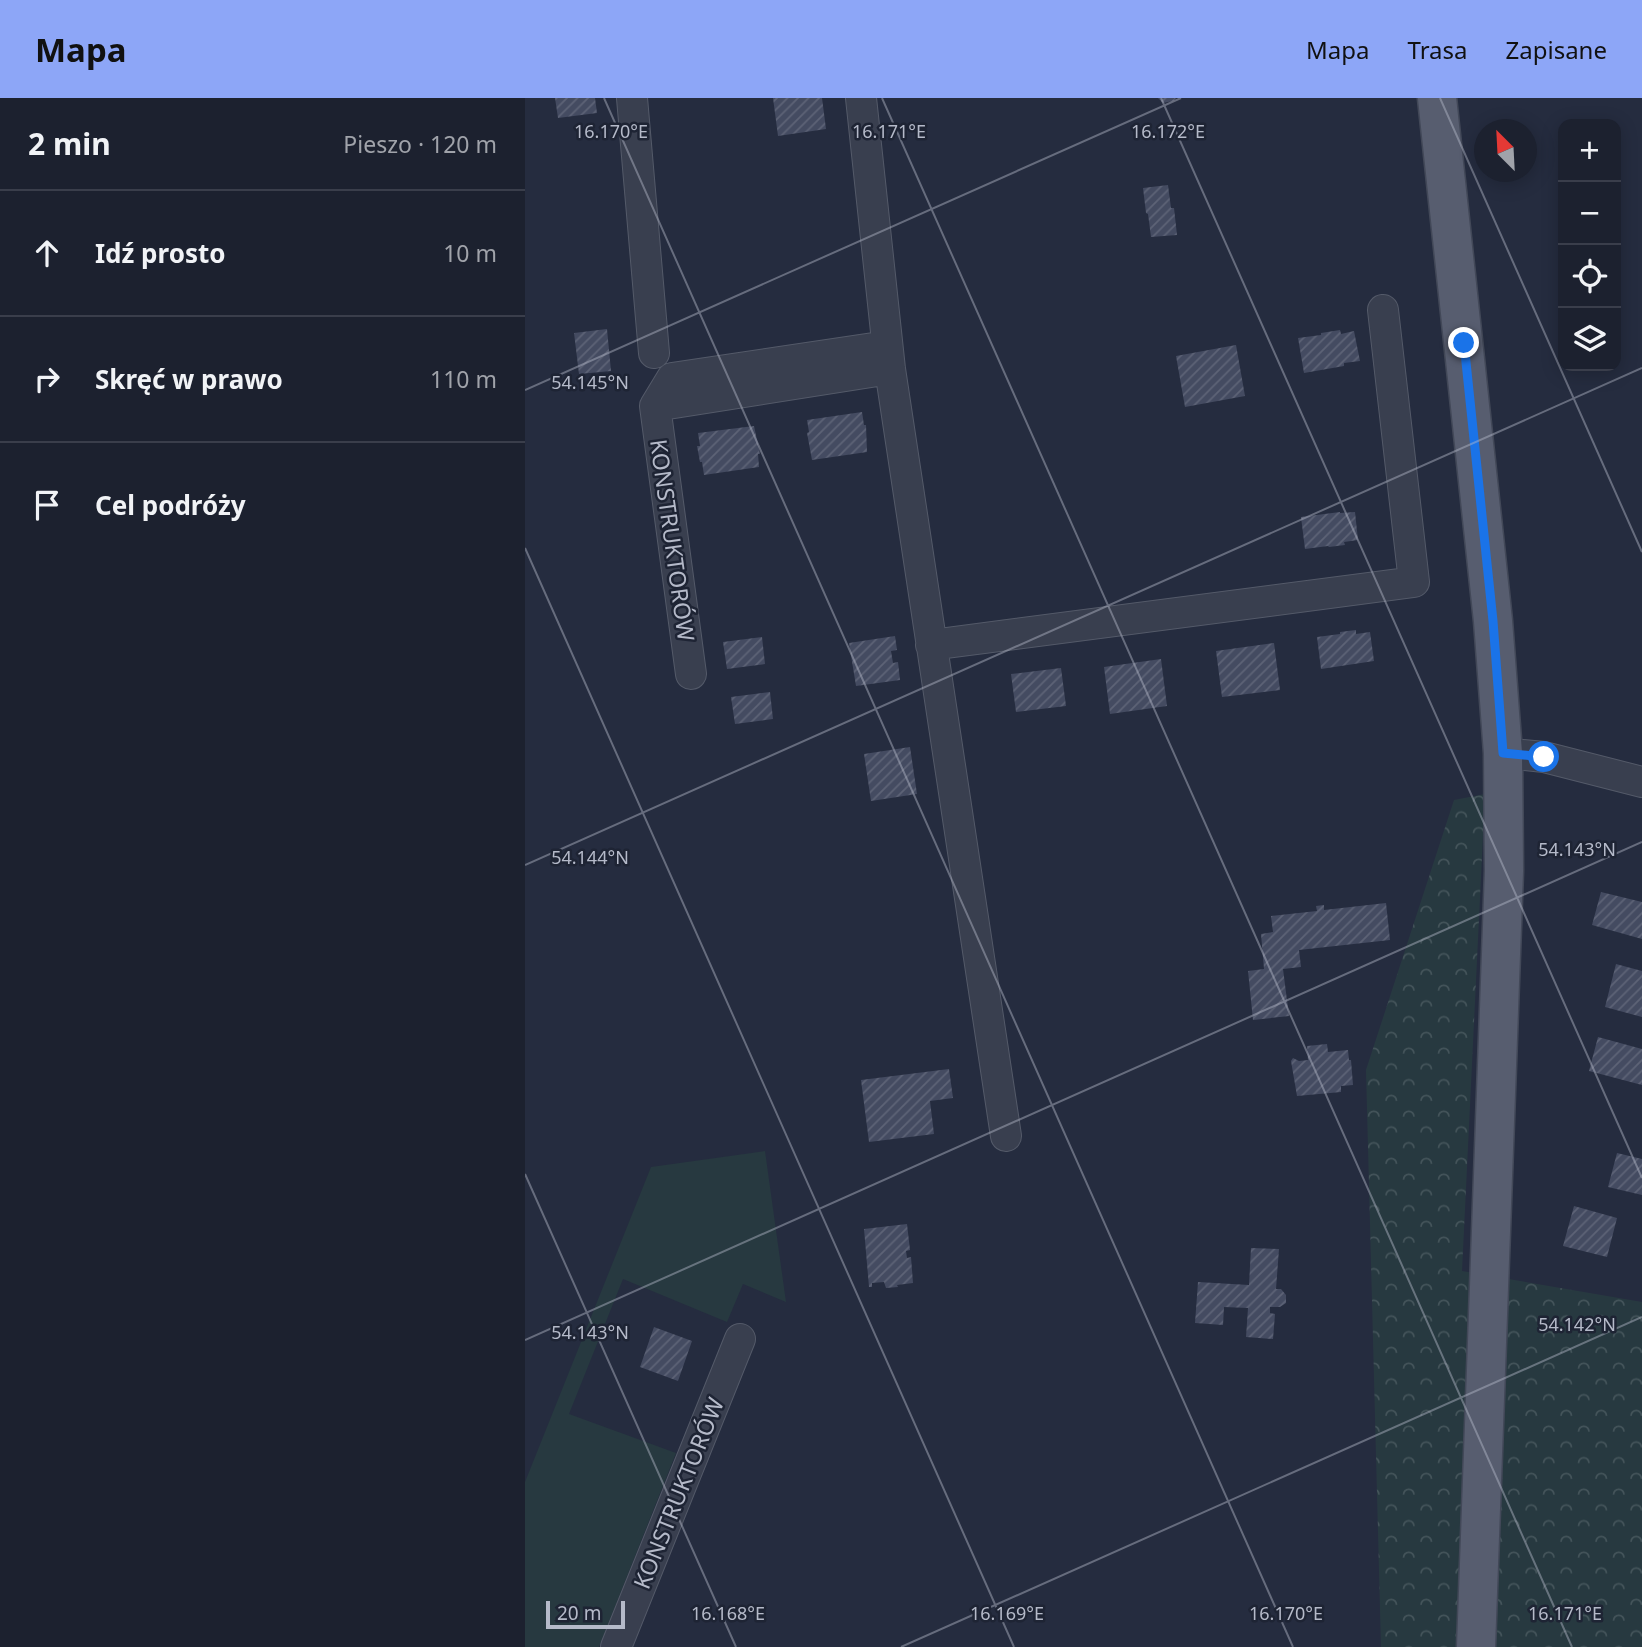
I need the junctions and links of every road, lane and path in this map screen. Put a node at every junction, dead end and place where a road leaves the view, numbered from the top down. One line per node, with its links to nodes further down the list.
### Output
1 (632, 98): 5 (street)
2 (860, 98): 6 (street)
3 (1437, 98): 9 (main road)
4 (1383, 310): 7 (street)
5 (654, 353)
6 (888, 357): 7 (street); 8 (street, KONSTRUKTORÓW)
7 (931, 645): 11 (street)
8 (691, 674)
9 (1503, 753): 10 (street); 14 (main road)
10 (1642, 782)
11 (1006, 1136)
12 (740, 1339): 13 (street, KONSTRUKTORÓW)
13 (616, 1647)
14 (1476, 1647)

